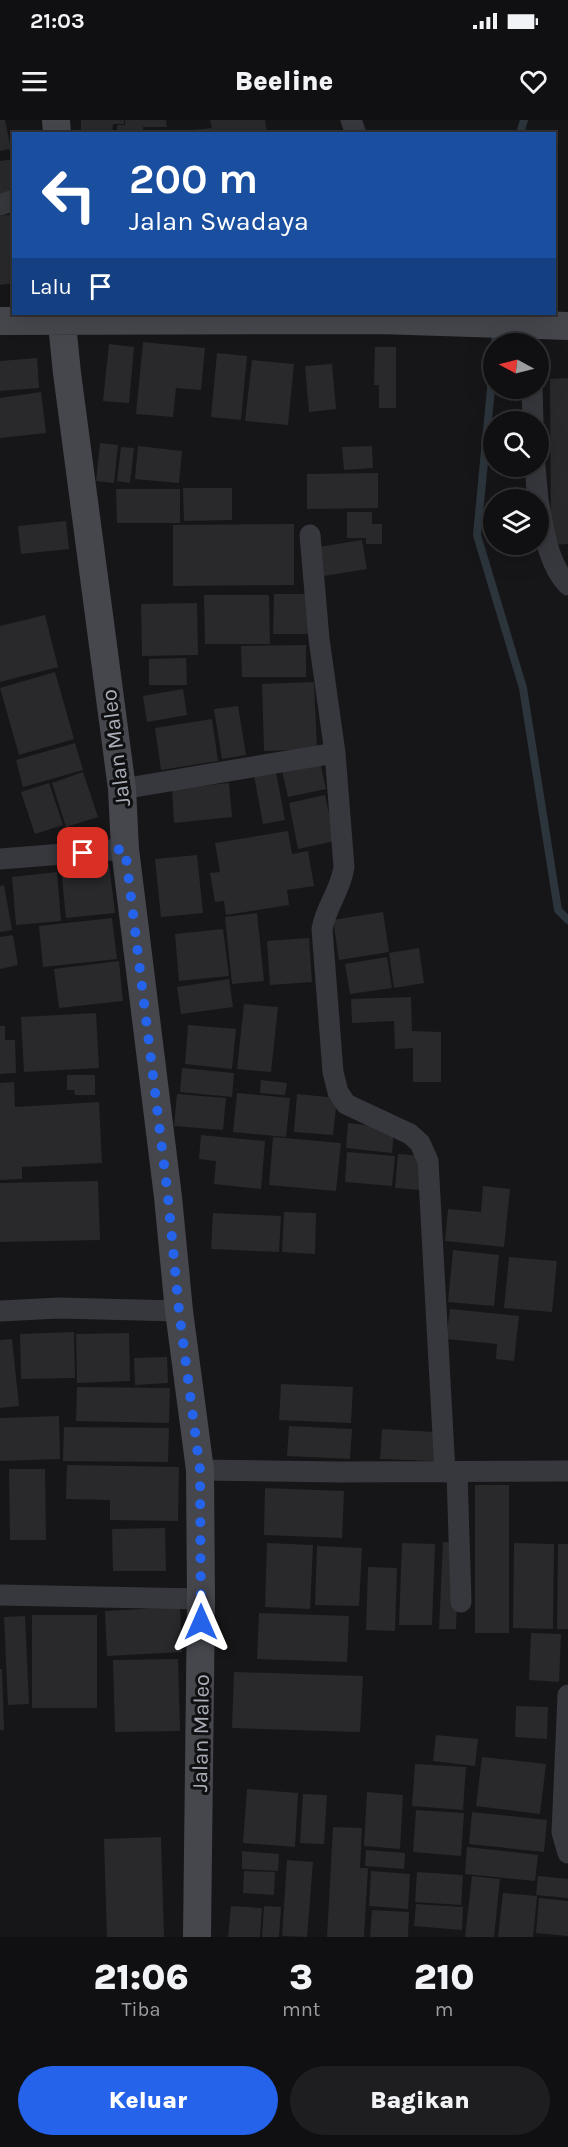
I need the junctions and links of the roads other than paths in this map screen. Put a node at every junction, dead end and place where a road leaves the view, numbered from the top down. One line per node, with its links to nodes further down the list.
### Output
1 (62, 317): 2 (street); 3 (street); 10 (street, Jalan Maleo)
2 (380, 317): 5 (street)
3 (0, 321)
4 (568, 326): 5 (street)
5 (530, 332)
6 (310, 535): 9 (street)
7 (549, 548): 8 (street)
8 (568, 585)
9 (335, 753): 10 (street); 17 (street)
10 (122, 789): 11 (street, Jalan Maleo)
11 (125, 849): 12 (street); 14 (street, Jalan Maleo)
12 (0, 859)
13 (0, 1311): 14 (street)
14 (179, 1311): 15 (street, Jalan Maleo)
15 (200, 1470): 17 (street); 19 (street, Jalan Maleo)
16 (568, 1471): 17 (street)
17 (451, 1472): 20 (street)
18 (0, 1595): 19 (street)
19 (201, 1599): 23 (street, Jalan Maleo)
20 (461, 1602)
21 (568, 1695): 22 (street)
22 (568, 1853)
23 (197, 1937)

